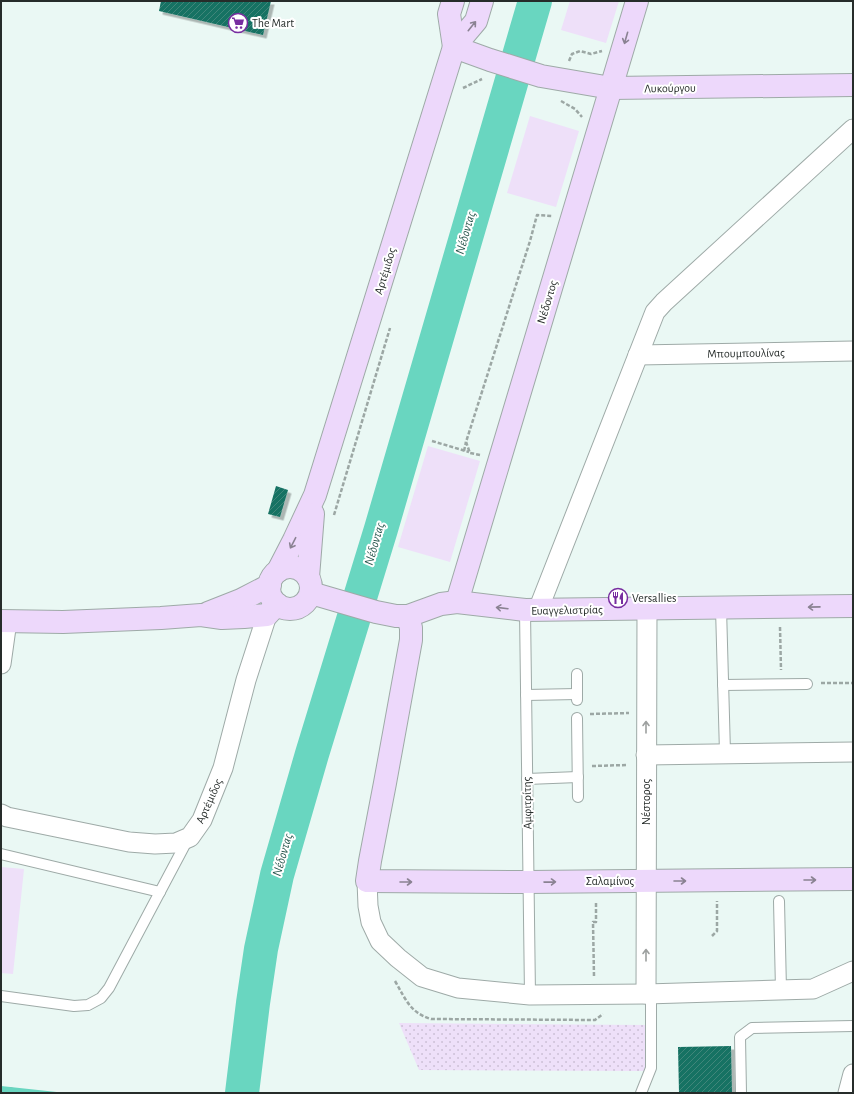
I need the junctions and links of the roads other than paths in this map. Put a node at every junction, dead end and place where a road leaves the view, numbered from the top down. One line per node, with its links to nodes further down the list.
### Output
1 (453, 1): 4 (street, Αρτέμιδος)
2 (482, 1): 4 (street, Αρτέμιδος, one-way to 2)
3 (637, 1): 6 (street, Νέδοντος, one-way to 6)
4 (454, 47): 6 (street, Λυκούργου); 10 (street, Αρτέμιδος)
5 (853, 85): 6 (street, Λυκούργου)
6 (611, 88): 13 (street, Νέδοντος)
7 (853, 129): 9 (street)
8 (853, 352): 9 (street, Μπουμπουλίνας)
9 (638, 355): 17 (street)
10 (315, 495): 11 (street, Αρτέμιδος); 12 (street, Αρτέμιδος, one-way to 12)
11 (316, 589): 12 (street); 12 (street); 19 (street, Ευαγγελιστρίας)
12 (273, 594): 18 (street); 18 (street); 34 (street, Αρτέμιδος)
13 (457, 602): 17 (street, Ευαγγελιστρίας, one-way to 13); 19 (street, Ευαγγελιστρίας)
14 (853, 606): 15 (street, Ευαγγελιστρίας, one-way to 15)
15 (721, 608): 16 (street, Ευαγγελιστρίας); 24 (lane)
16 (647, 609): 17 (street, Ευαγγελιστρίας); 29 (street, Νέστορος, one-way to 16)
17 (531, 610): 25 (lane, Αμφιτρίτης)
18 (202, 615): 20 (street)
19 (408, 616): 37 (street)
20 (4, 621): 21 (street)
21 (1, 664)
22 (577, 674): 25 (lane)
23 (806, 684): 24 (lane)
24 (723, 685): 28 (lane)
25 (526, 695): 31 (lane, Αμφιτρίτης)
26 (581, 716): 30 (lane)
27 (853, 752): 28 (street)
28 (725, 754): 29 (street)
29 (646, 760): 38 (street, Νέστορος)
30 (578, 777): 31 (lane); 32 (lane)
31 (527, 778): 39 (lane, Αμφιτρίτης)
32 (578, 797)
33 (1, 814): 34 (street, Αρτέμιδος)
34 (190, 837): 40 (lane)
35 (1, 854): 40 (lane)
36 (853, 880): 38 (street, Σαλαμίνος, one-way to 36)
37 (367, 881): 39 (street, Σαλαμίνος, one-way to 39); 45 (street)
38 (646, 881): 39 (street, Σαλαμίνος, one-way to 38); 44 (street, Νέστορος, one-way to 38)
39 (528, 882): 45 (lane, Αμφιτρίτης)
40 (160, 892): 46 (lane)
41 (779, 901): 43 (lane)
42 (853, 971): 43 (street)
43 (781, 990): 44 (street)
44 (648, 994): 45 (street); 49 (lane)
45 (530, 995)
46 (1, 996)
47 (853, 1026): 50 (lane)
48 (853, 1074): 51 (street)
49 (641, 1093)
50 (741, 1093)
51 (848, 1093)

